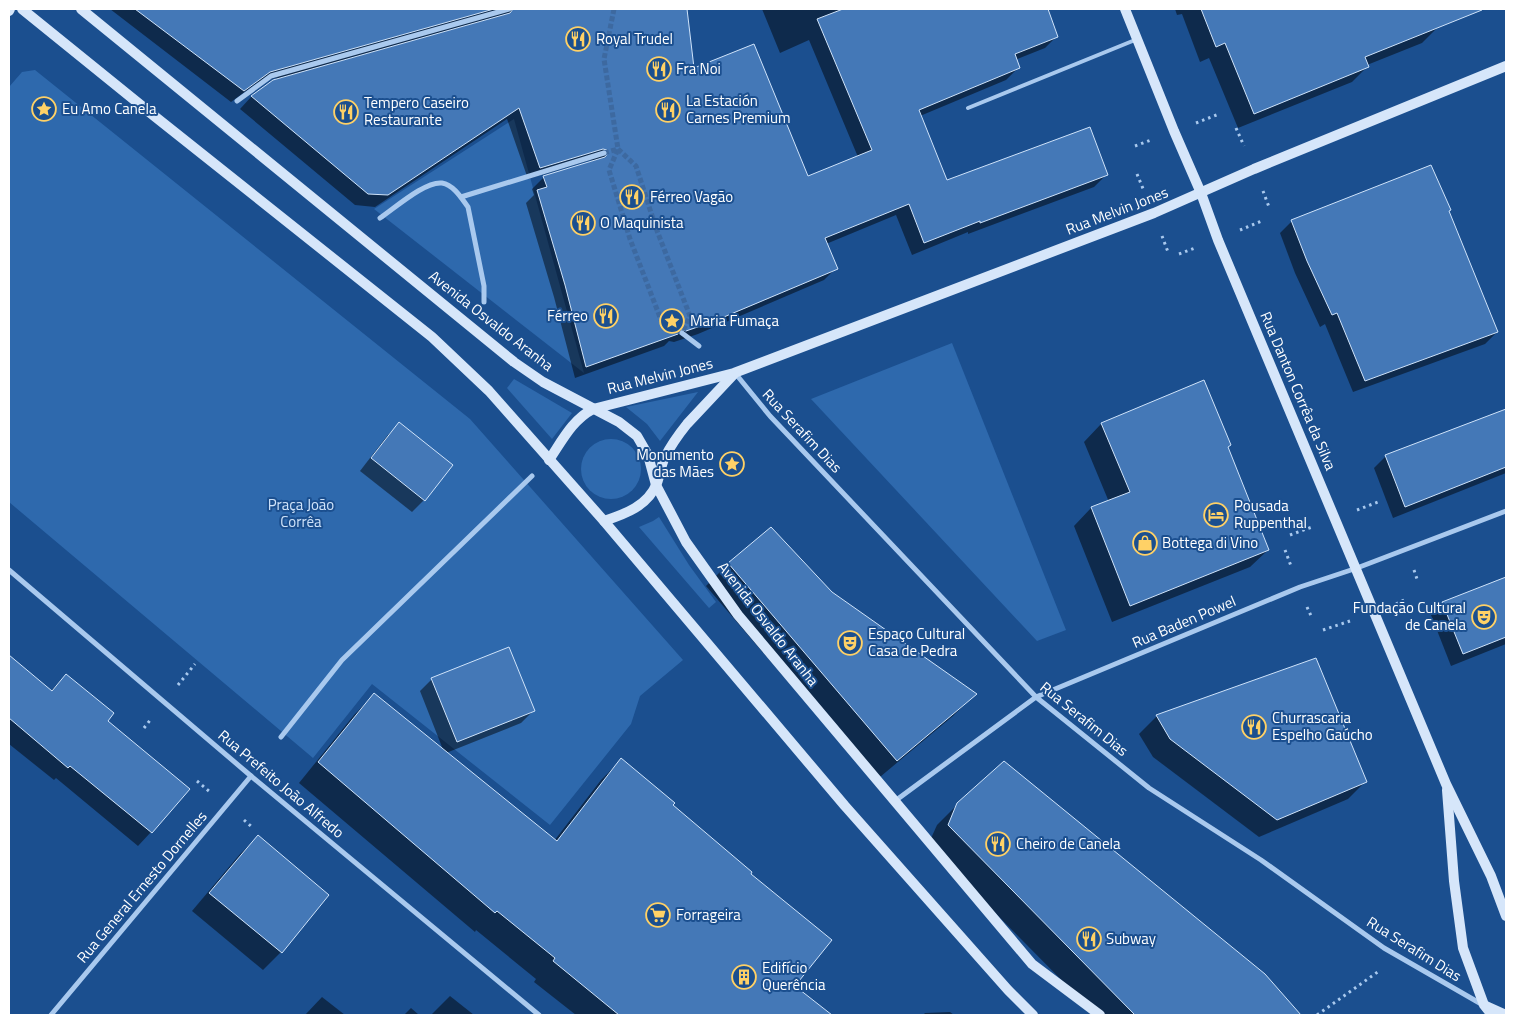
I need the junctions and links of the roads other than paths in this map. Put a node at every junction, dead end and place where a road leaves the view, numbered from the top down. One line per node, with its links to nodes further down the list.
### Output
1 (22, 9): 18 (street)
2 (80, 9): 17 (street, Avenida Osvaldo Aranha)
3 (509, 9): 7 (street)
4 (1125, 9): 5 (street, Rua Danton Corrêa da Silva)
5 (1137, 39): 8 (lane); 10 (street, Rua Danton Corrêa da Silva)
6 (1506, 66): 10 (street, Rua Melvin Jones)
7 (237, 100)
8 (968, 108)
9 (604, 153): 11 (street)
10 (1201, 193): 16 (street, Rua Melvin Jones); 23 (street, Rua Danton Corrêa da Silva)
11 (461, 197): 12 (street); 13 (street)
12 (380, 218)
13 (484, 302)
14 (682, 332): 15 (street)
15 (699, 346)
16 (734, 373): 17 (street, Rua Melvin Jones); 20 (street, Rua Melvin Jones); 25 (street, Rua Serafim Dias)
17 (593, 409): 18 (street); 20 (street, Avenida Osvaldo Aranha)
18 (549, 460): 22 (street)
19 (532, 476): 26 (street)
20 (656, 485): 22 (street); 29 (street, Avenida Osvaldo Aranha)
21 (1506, 511): 23 (street, Rua Baden Powel)
22 (604, 521): 34 (street)
23 (1357, 568): 25 (street, Rua Baden Powel); 28 (street, Rua Danton Corrêa da Silva)
24 (9, 570): 27 (street, Rua Prefeito João Alfredo)
25 (1036, 697): 29 (street, Rua Baden Powel); 31 (street, Rua Serafim Dias)
26 (281, 737)
27 (251, 776): 32 (street, Rua General Ernesto Dornelles); 33 (street, Rua Prefeito João Alfredo)
28 (1446, 784): 30 (street, Rua Danton Corrêa da Silva); 31 (street, Rua Danton Corrêa da Silva)
29 (895, 801): 35 (street, Avenida Osvaldo Aranha)
30 (1506, 916)
31 (1484, 1005): 36 (street, Rua Danton Corrêa da Silva); 37 (street)
32 (51, 1015)
33 (539, 1015)
34 (1033, 1015)
35 (1100, 1015)
36 (1492, 1015)
37 (1506, 1015)

